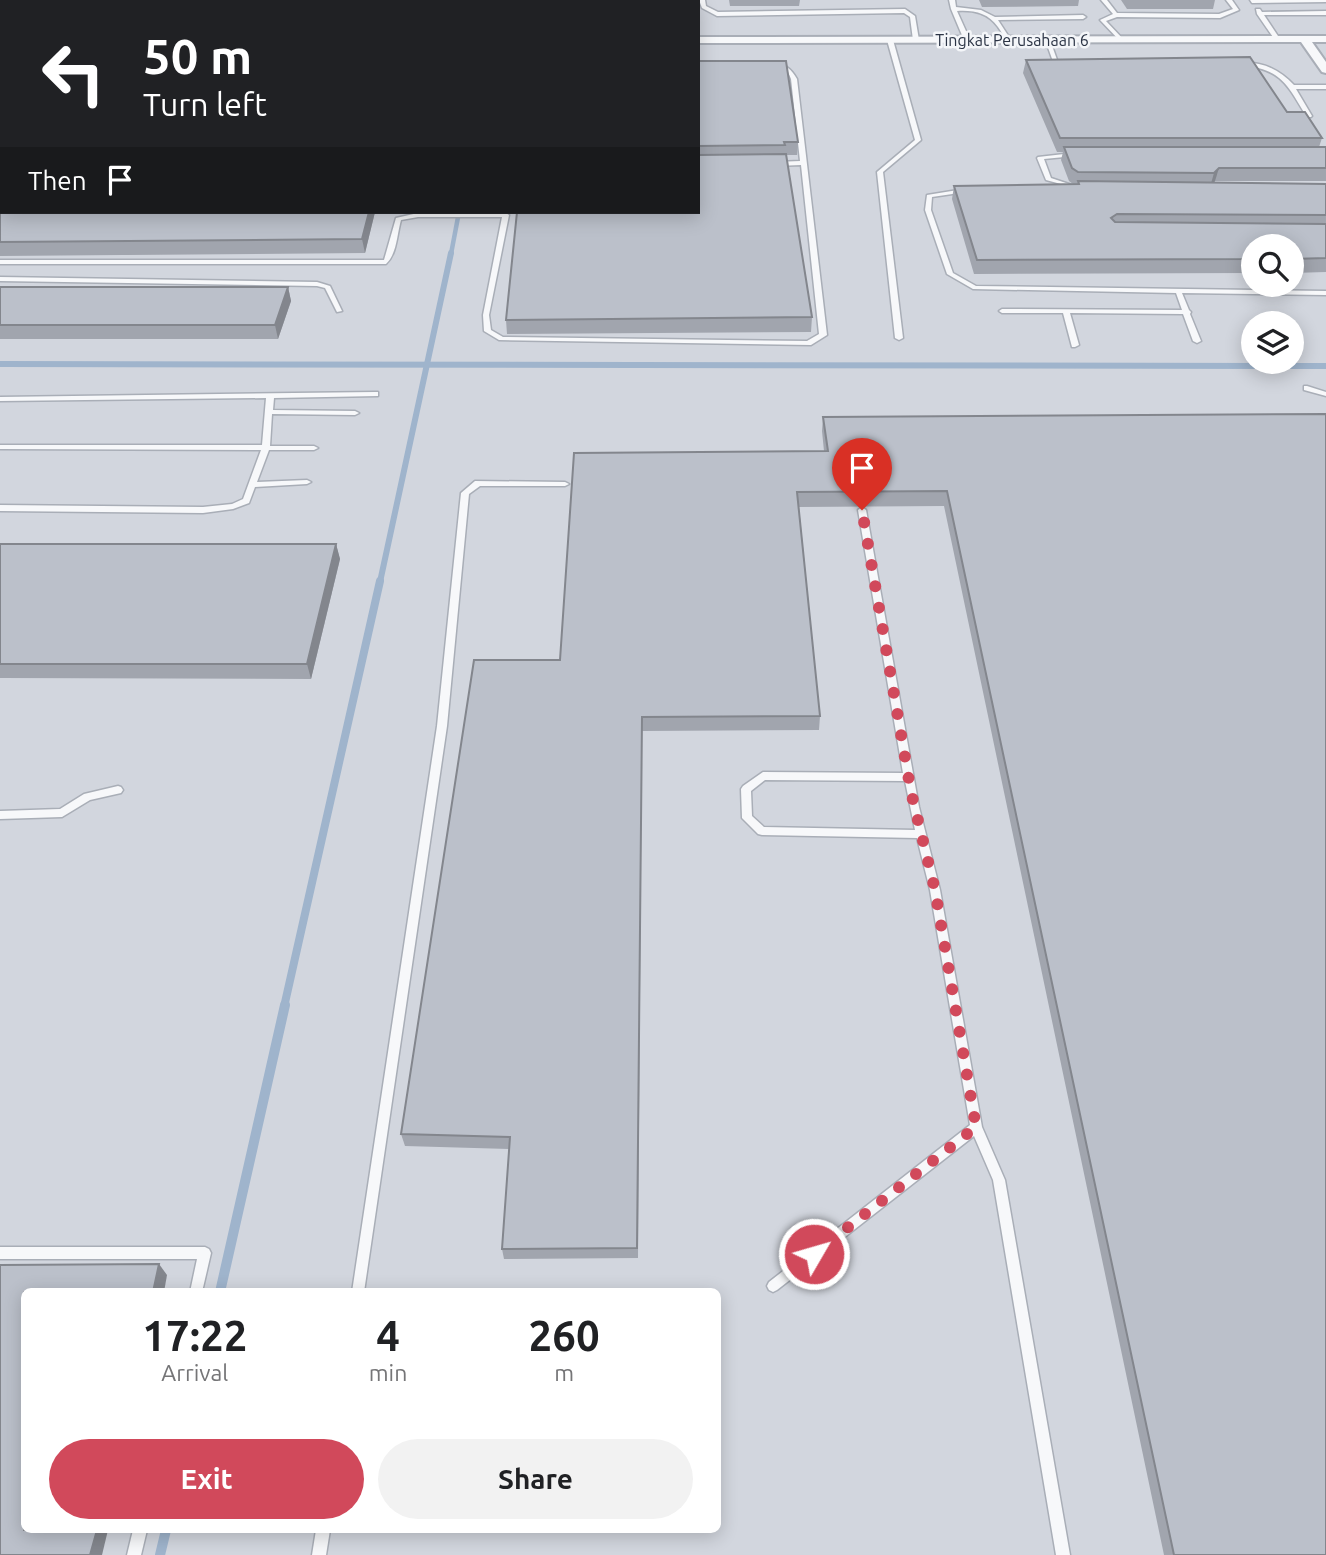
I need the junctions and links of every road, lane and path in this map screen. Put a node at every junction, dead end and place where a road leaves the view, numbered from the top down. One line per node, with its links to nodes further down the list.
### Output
1 (702, 0): 19 (lane)
2 (952, 0): 7 (lane)
3 (1104, 0): 10 (lane)
4 (1229, 0): 10 (lane)
5 (1326, 0): 6 (lane)
6 (1252, 1): 9 (lane)
7 (954, 9): 12 (lane); 20 (lane)
8 (1326, 13): 9 (lane)
9 (1261, 14): 14 (lane)
10 (1116, 15): 13 (lane)
11 (1083, 17): 12 (lane)
12 (995, 18): 21 (lane)
13 (1120, 39): 14 (street, Tingkat Perusahaan 6); 22 (street, Tingkat Perusahaan 6)
14 (1277, 39): 15 (street, Tingkat Perusahaan 6)
15 (1304, 39): 16 (street, Tingkat Perusahaan 6); 29 (street)
16 (1326, 39)
17 (700, 40): 18 (street, Tingkat Perusahaan 6)
18 (890, 40): 19 (street, Tingkat Perusahaan 6); 48 (lane)
19 (916, 40): 20 (street, Tingkat Perusahaan 6)
20 (967, 40): 21 (street, Tingkat Perusahaan 6)
21 (1008, 40): 22 (street, Tingkat Perusahaan 6)
22 (1047, 40): 24 (lane)
23 (1043, 61): 24 (lane)
24 (1055, 61): 25 (lane); 28 (lane)
25 (1067, 61)
26 (764, 64): 34 (lane)
27 (1238, 64): 30 (lane)
28 (1059, 70)
29 (1326, 70)
30 (1292, 87): 31 (lane); 32 (lane)
31 (1326, 87)
32 (1308, 116)
33 (1082, 155): 37 (lane)
34 (804, 163): 35 (lane); 38 (lane)
35 (764, 164)
36 (969, 191): 42 (lane)
37 (1058, 191)
38 (506, 214): 39 (lane)
39 (399, 216): 40 (lane)
40 (0, 262)
41 (0, 279): 44 (lane)
42 (1179, 293): 43 (lane); 47 (lane)
43 (1326, 293)
44 (339, 311)
45 (1002, 311): 46 (lane)
46 (1066, 312): 47 (lane); 50 (lane)
47 (1188, 312): 49 (lane)
48 (899, 338)
49 (1197, 341)
50 (1074, 345)
51 (1307, 388): 53 (lane)
52 (375, 394): 54 (lane)
53 (1326, 394)
54 (270, 396): 55 (lane); 56 (lane)
55 (0, 399)
56 (268, 412): 57 (lane); 59 (lane)
57 (355, 413)
58 (0, 447): 59 (lane)
59 (266, 447): 60 (lane); 63 (lane)
60 (314, 448)
61 (307, 482): 63 (lane)
62 (565, 484): 74 (lane)
63 (252, 485): 64 (lane)
64 (0, 508)
65 (862, 510): 66 (lane)
66 (909, 777): 69 (lane); 69 (lane)
67 (118, 790): 68 (lane)
68 (0, 815)
69 (921, 834): 70 (lane)
70 (976, 1127): 72 (lane); 79 (lane)
71 (0, 1253): 73 (lane)
72 (773, 1286)
73 (197, 1288)
74 (359, 1288)
75 (139, 1533): 77 (lane)
76 (323, 1533): 78 (lane)
77 (134, 1555)
78 (319, 1555)
79 (1063, 1555)

